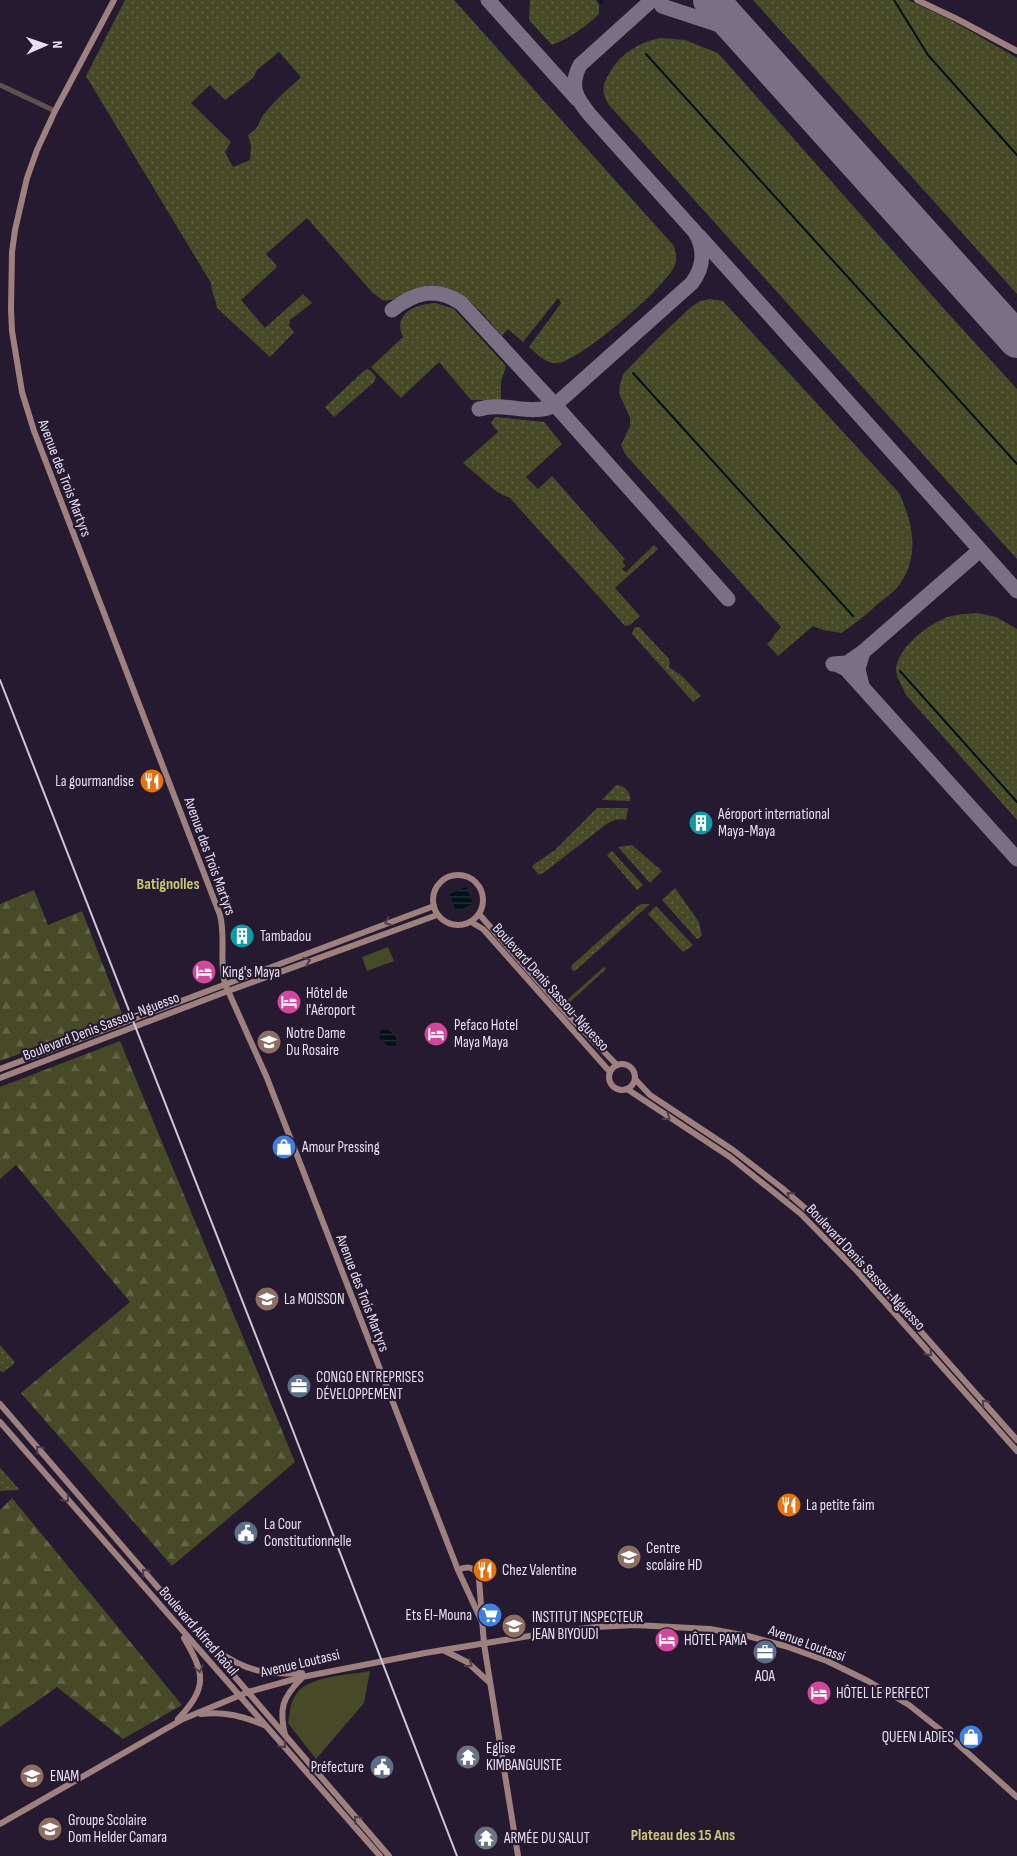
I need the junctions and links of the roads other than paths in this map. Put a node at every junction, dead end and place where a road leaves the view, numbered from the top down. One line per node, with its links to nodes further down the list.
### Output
1 (114, 0): 5 (main road, Avenue des Trois Martyrs)
2 (917, 0): 3 (main road)
3 (1017, 51)
4 (0, 85): 5 (street)
5 (54, 111): 10 (main road, Avenue des Trois Martyrs)
6 (434, 906): 7 (main road); 8 (main road); 12 (main road, Boulevard Denis Sassou-Nguesso, one-way to 12)
7 (479, 914): 9 (main road); 15 (main road, Boulevard Denis Sassou-Nguesso)
8 (438, 915): 9 (main road); 14 (main road, Boulevard Denis Sassou-Nguesso, one-way to 8)
9 (471, 922): 17 (main road, Boulevard Denis Sassou-Nguesso)
10 (222, 962): 11 (main road, Avenue des Trois Martyrs); 12 (main road, Avenue des Trois Martyrs)
11 (222, 970): 12 (main road, Avenue des Trois Martyrs); 13 (main road)
12 (227, 983): 13 (main road, Boulevard Denis Sassou-Nguesso); 14 (main road, Avenue des Trois Martyrs)
13 (214, 988): 16 (main road, Boulevard Denis Sassou-Nguesso)
14 (230, 990): 18 (main road, Boulevard Denis Sassou-Nguesso); 25 (main road, Avenue des Trois Martyrs)
15 (617, 1065): 17 (main road); 19 (main road)
16 (0, 1068)
17 (610, 1072): 20 (main road)
18 (0, 1078)
19 (635, 1079): 20 (main road); 23 (main road, Boulevard Denis Sassou-Nguesso, one-way to 19)
20 (627, 1089): 24 (main road, Boulevard Denis Sassou-Nguesso, one-way to 24)
21 (0, 1404): 28 (main road, Boulevard Alfred Raôul, one-way to 21)
22 (0, 1422): 27 (main road, Boulevard Alfred Raôul, one-way to 27)
23 (1017, 1440)
24 (1017, 1451)
25 (458, 1570): 26 (main road, Avenue des Trois Martyrs); 26 (main road, Avenue des Trois Martyrs)
26 (482, 1622): 29 (main road, Avenue des Trois Martyrs)
27 (178, 1626): 34 (main road, Boulevard Alfred Raôul); 36 (main road, one-way to 36)
28 (207, 1644): 31 (main road); 33 (main road, Boulevard Alfred Raôul)
29 (484, 1644): 30 (main road, Avenue Loutassi); 32 (main road, Avenue des Trois Martyrs); 39 (main road, Avenue Loutassi)
30 (444, 1650): 31 (main road, Avenue Loutassi); 32 (main road, one-way to 32)
31 (302, 1675): 33 (main road, Avenue Loutassi); 38 (main road)
32 (490, 1683): 43 (main road, Avenue des Trois Martyrs)
33 (247, 1690): 34 (main road, Avenue Loutassi); 38 (main road, Boulevard Alfred Raôul)
34 (237, 1694): 35 (main road, Avenue Loutassi); 37 (main road, Boulevard Alfred Raôul)
35 (192, 1715): 36 (main road, Avenue Loutassi); 37 (main road)
36 (172, 1725): 40 (main road)
37 (266, 1726): 41 (main road, Boulevard Alfred Raôul, one-way to 41)
38 (286, 1736): 42 (main road, Boulevard Alfred Raôul, one-way to 38)
39 (1017, 1796)
40 (0, 1824)
41 (380, 1856)
42 (389, 1856)
43 (518, 1856)

